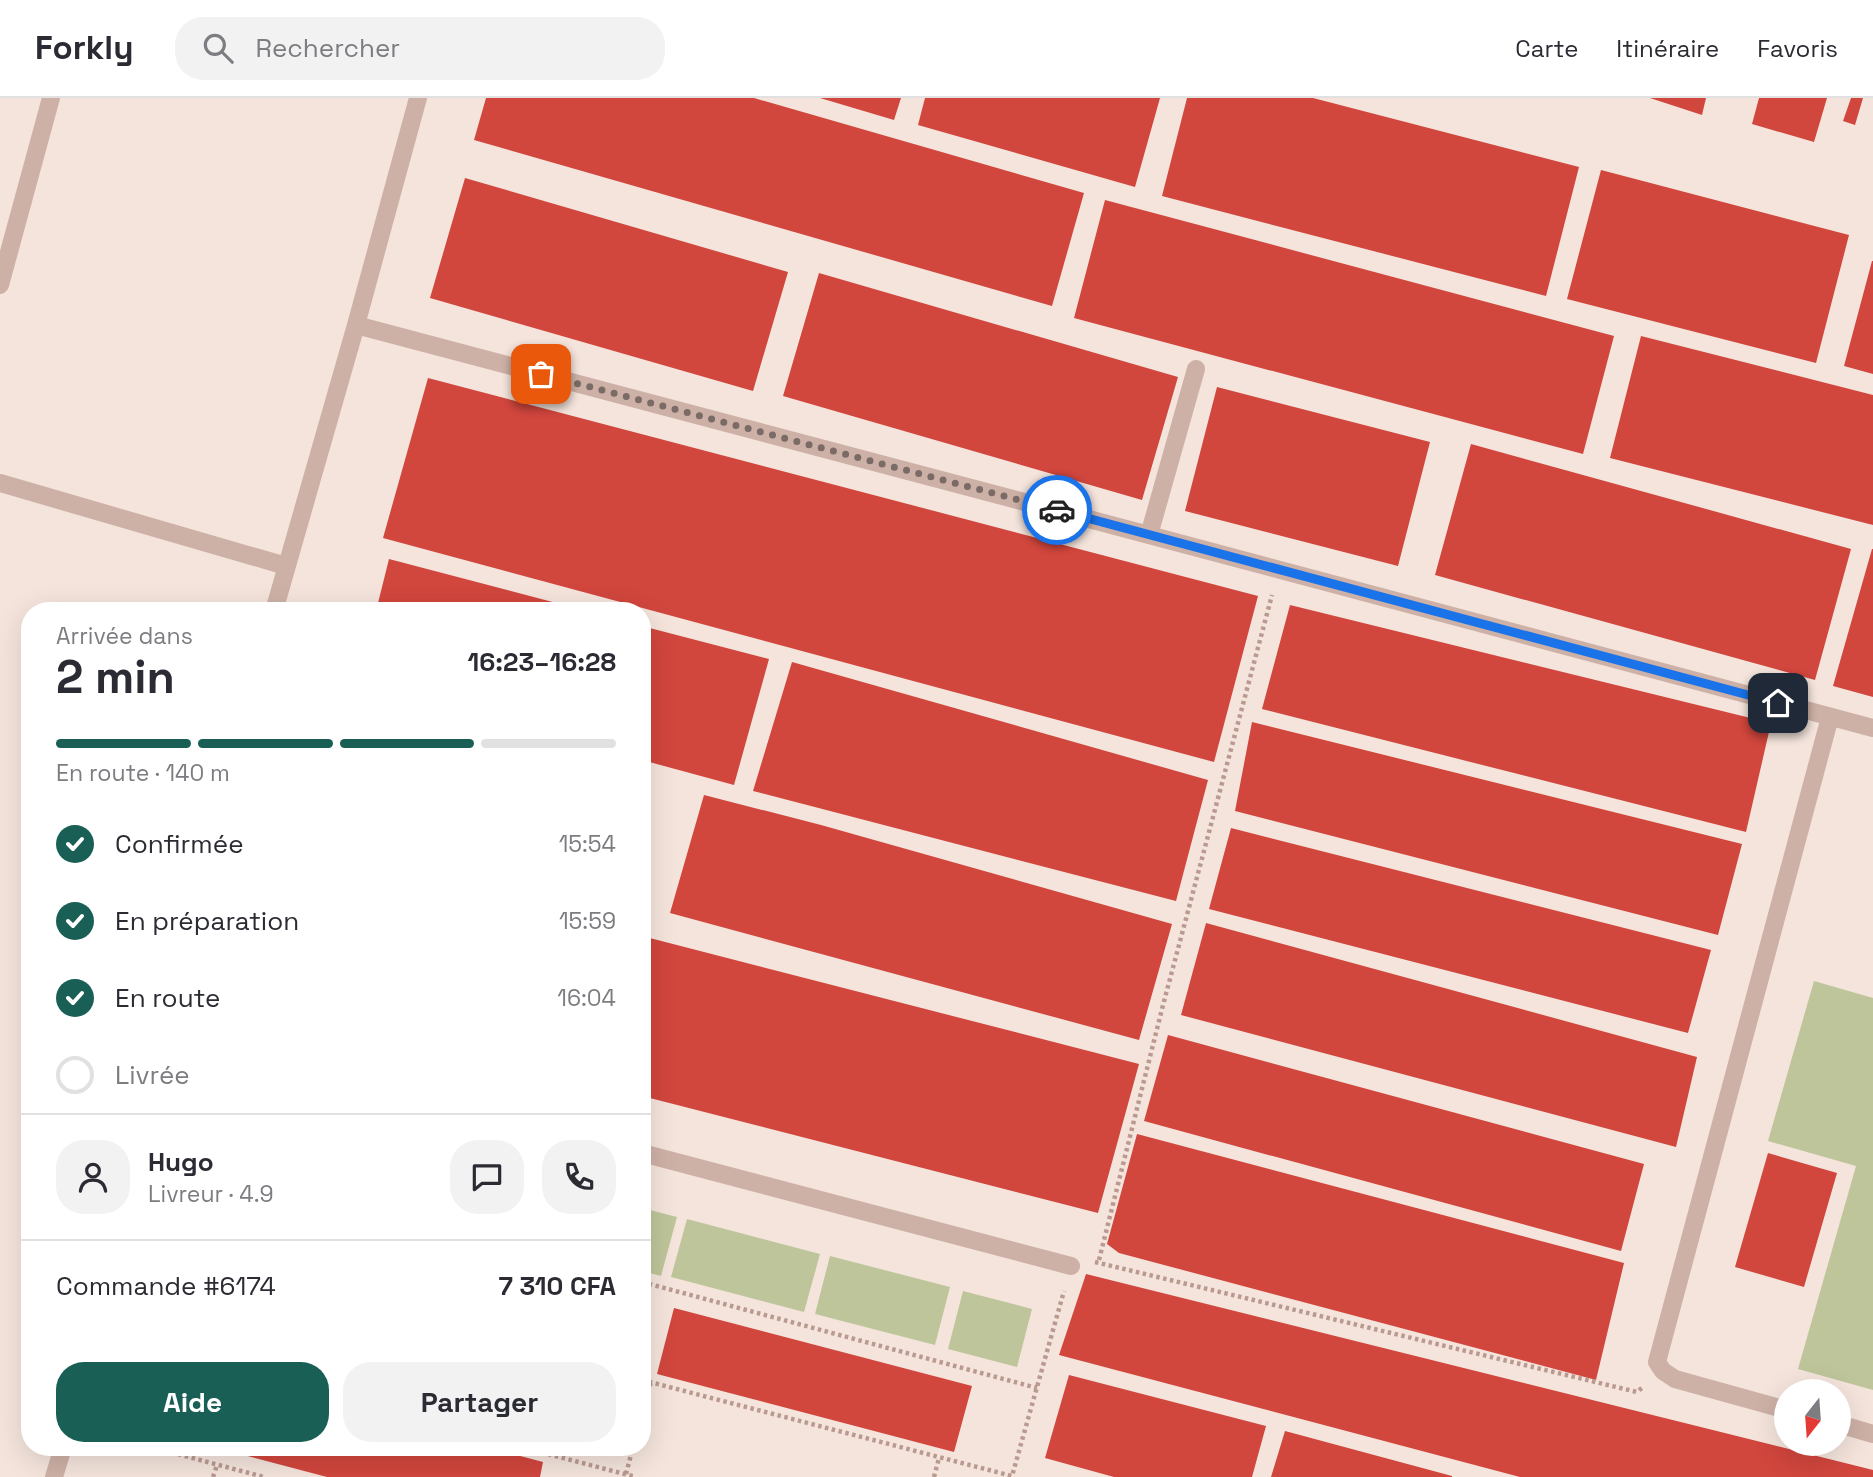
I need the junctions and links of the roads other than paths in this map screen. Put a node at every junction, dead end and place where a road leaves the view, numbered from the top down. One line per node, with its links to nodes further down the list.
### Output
1 (51, 98): 3 (street)
2 (418, 98): 4 (street)
3 (0, 285)
4 (356, 325): 7 (street); 8 (street)
5 (1196, 369): 7 (street)
6 (0, 484): 8 (street)
7 (1149, 535): 10 (street)
8 (286, 566): 9 (street)
9 (276, 602)
10 (1830, 717): 11 (street); 14 (street)
11 (1873, 728)
12 (651, 1155): 13 (street)
13 (1071, 1266)
14 (1774, 1406)
15 (1852, 1428): 16 (street)
16 (1873, 1434)
17 (60, 1456): 18 (street)
18 (54, 1477)

